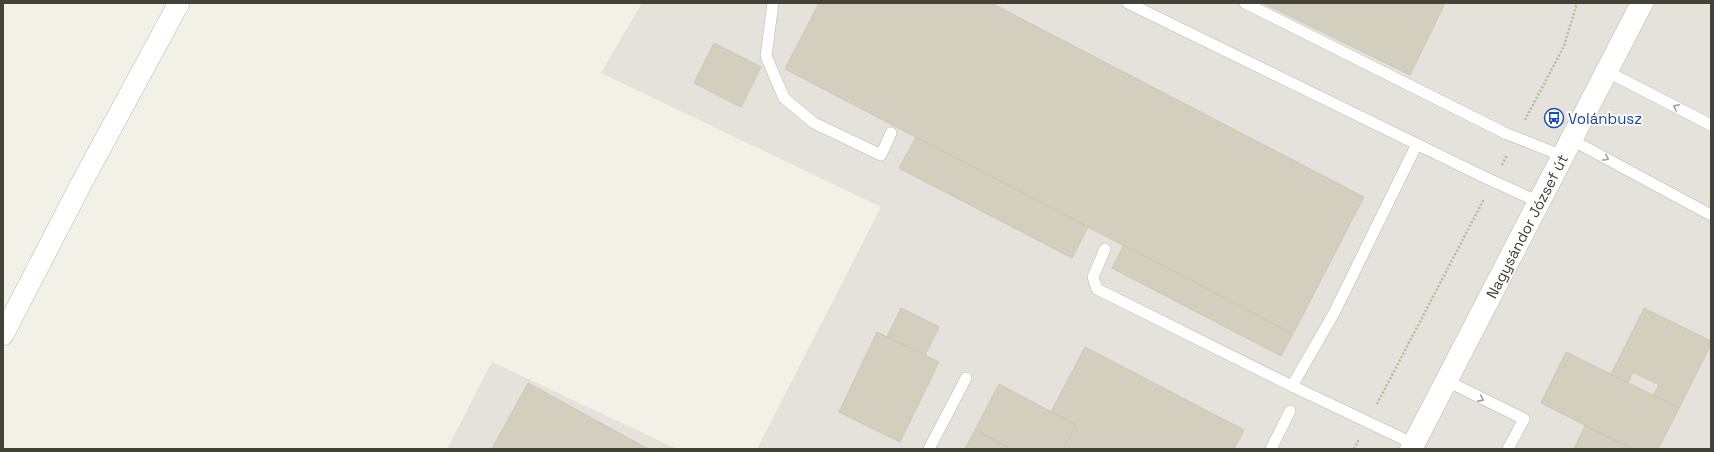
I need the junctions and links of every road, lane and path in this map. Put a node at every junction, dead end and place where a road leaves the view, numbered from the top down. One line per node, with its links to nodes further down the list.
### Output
1 (178, 3): 17 (street)
2 (773, 3): 9 (lane)
3 (1128, 3): 11 (lane)
4 (1245, 3): 10 (lane)
5 (1577, 3): 10 (path)
6 (1642, 3): 7 (street, Nagysándor József út)
7 (1608, 72): 8 (lane, one-way to 7); 12 (street, Nagysándor József út)
8 (1711, 125)
9 (891, 134)
10 (1516, 138): 12 (lane); 13 (path)
11 (1417, 144): 13 (lane); 20 (lane)
12 (1567, 148): 14 (street, Nagysándor József út); 15 (lane, one-way to 15)
13 (1494, 182): 14 (lane); 22 (path)
14 (1539, 202): 19 (street, Nagysándor József út)
15 (1711, 215)
16 (1105, 249): 20 (lane)
17 (3, 335)
18 (966, 378): 24 (lane)
19 (1446, 381): 23 (street, Nagysándor József út); 27 (lane, one-way to 27)
20 (1292, 386): 22 (lane)
21 (1290, 411): 25 (lane)
22 (1368, 422): 23 (lane); 26 (path)
23 (1413, 446)
24 (929, 449)
25 (1271, 449)
26 (1354, 449)
27 (1508, 449)

